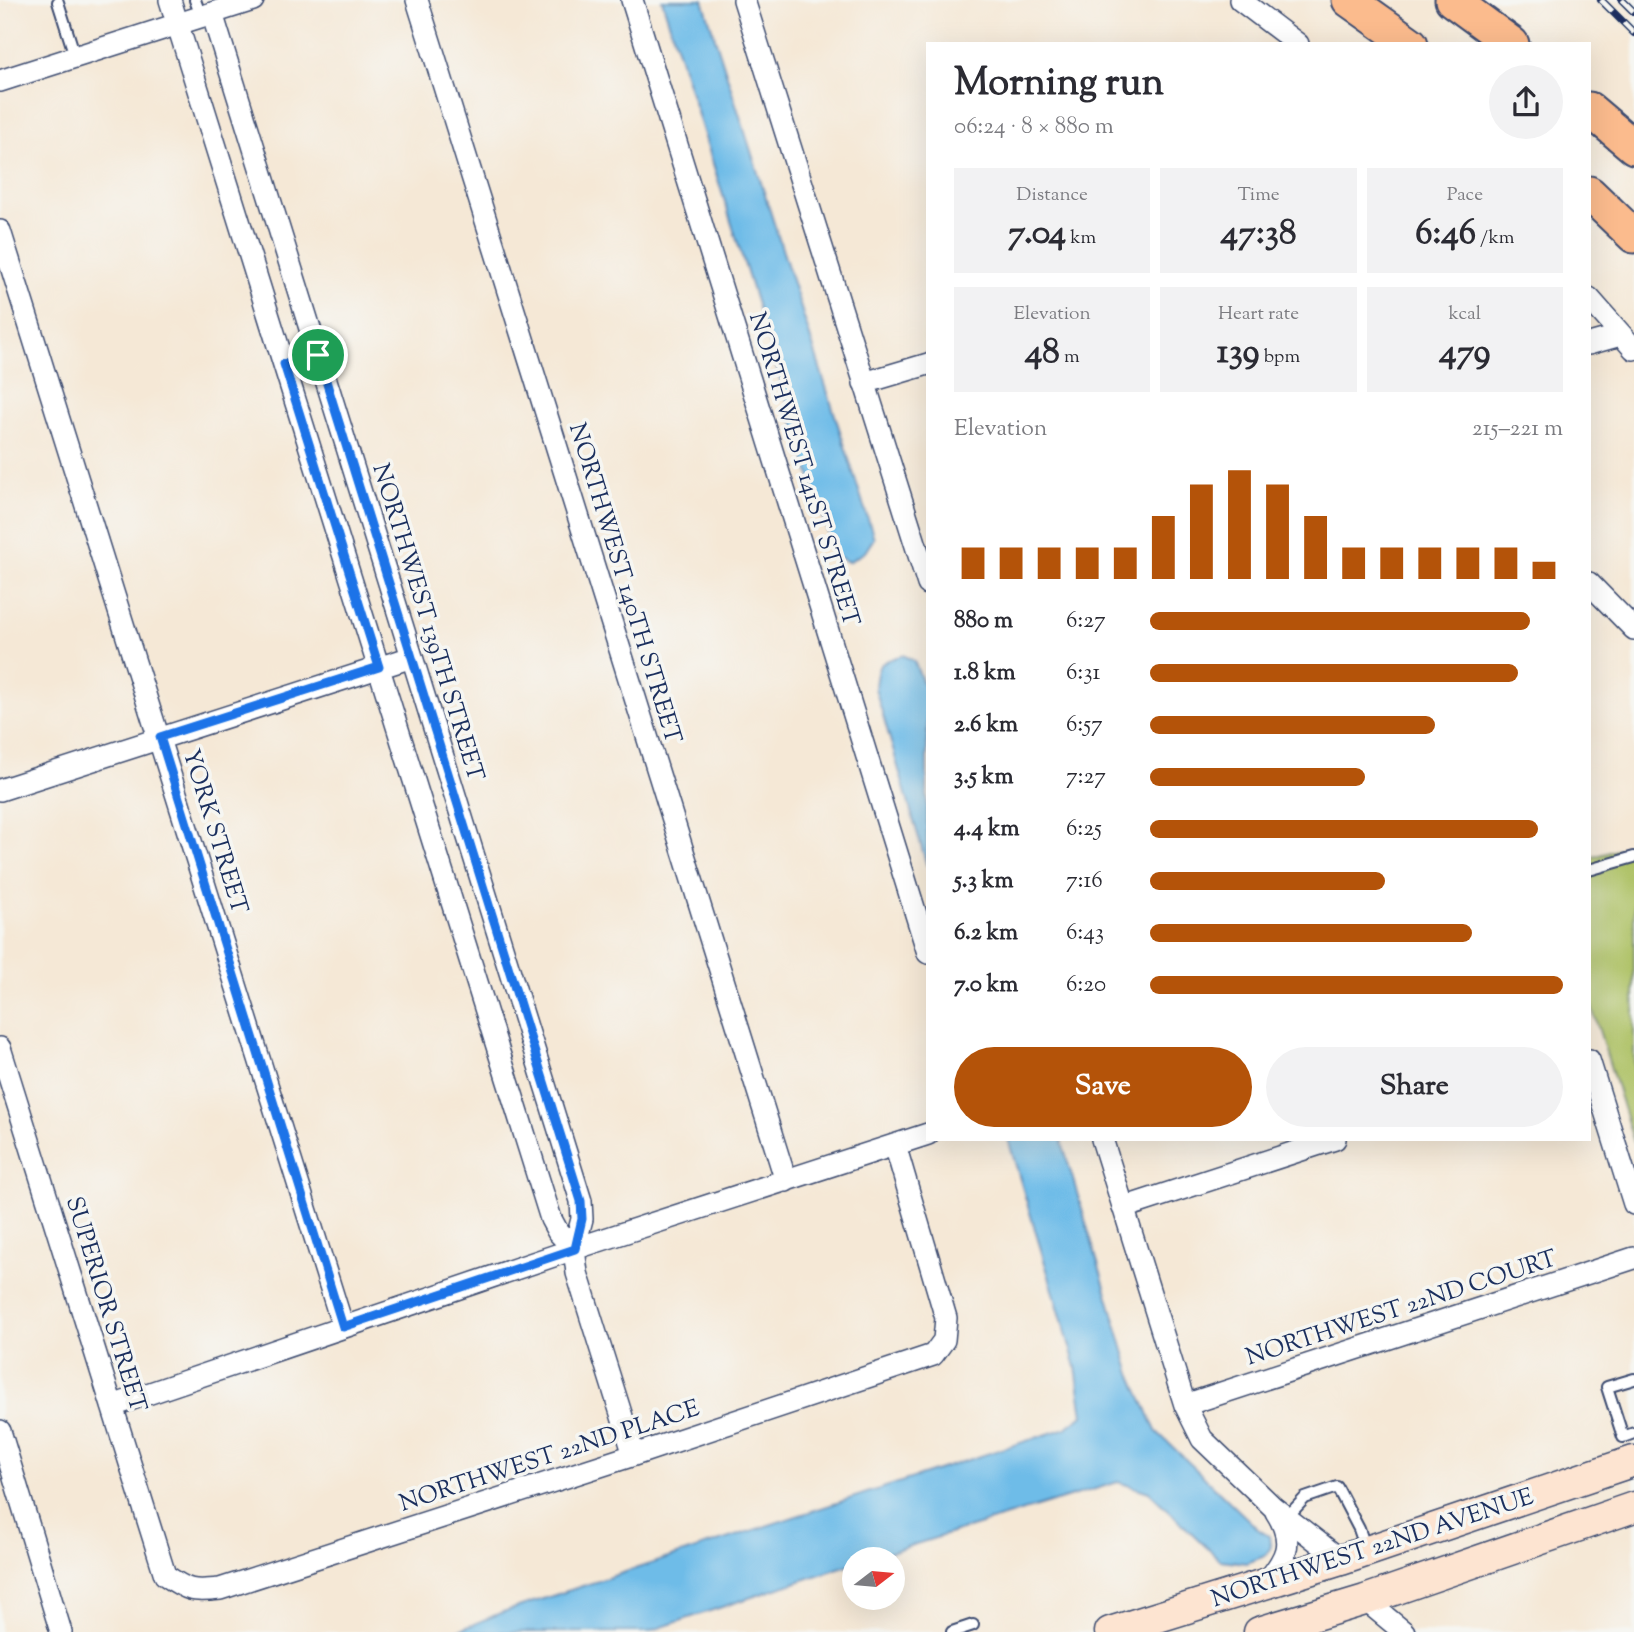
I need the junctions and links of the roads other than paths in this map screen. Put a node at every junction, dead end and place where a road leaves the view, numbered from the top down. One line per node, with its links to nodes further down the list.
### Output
1 (416, 0): 47 (street, NORTHWEST 140TH STREET)
2 (632, 0): 40 (street, NORTHWEST 141ST STREET)
3 (744, 0): 30 (street)
4 (1240, 0): 11 (street)
5 (1349, 0): 15 (main road)
6 (1452, 0): 16 (main road)
7 (172, 1): 12 (street)
8 (248, 1): 10 (street)
9 (58, 2): 17 (lane)
10 (203, 10): 12 (street); 27 (street, NORTHWEST 139TH STREET)
11 (1266, 20): 13 (street); 14 (street)
12 (178, 23): 17 (street); 28 (street)
13 (1272, 42)
14 (1295, 42)
15 (1408, 42)
16 (1509, 42)
17 (75, 56): 18 (street)
18 (0, 80)
19 (1591, 111): 20 (main road)
20 (1634, 147)
21 (1591, 195): 23 (main road)
22 (0, 232): 36 (street, YORK STREET)
23 (1634, 236)
24 (1591, 300): 25 (street)
25 (1627, 342): 26 (street)
26 (1591, 344)
27 (318, 355): 28 (street); 34 (street, NORTHWEST 139TH STREET)
28 (284, 364): 35 (street)
29 (926, 365): 30 (street)
30 (864, 383): 31 (street)
31 (926, 580)
32 (1591, 585): 33 (street)
33 (1634, 629)
34 (412, 657): 35 (street); 50 (street, NORTHWEST 139TH STREET)
35 (379, 667): 36 (street); 50 (street)
36 (160, 737): 37 (street); 52 (street, YORK STREET)
37 (0, 790)
38 (1634, 857): 39 (lane)
39 (1591, 869)
40 (926, 947)
41 (0, 1048): 55 (street, SUPERIOR STREET)
42 (1591, 1066): 48 (street)
43 (926, 1135): 46 (street)
44 (1103, 1141): 49 (street)
45 (1329, 1141): 49 (street)
46 (895, 1145): 47 (street); 58 (street, NORTHWEST 22ND PLACE)
47 (786, 1181): 50 (street)
48 (1634, 1204)
49 (1122, 1208): 54 (street)
50 (575, 1249): 52 (street); 58 (street, NORTHWEST 139TH STREET)
51 (1634, 1258): 54 (street, NORTHWEST 22ND COURT)
52 (343, 1327): 55 (street)
53 (1634, 1379): 57 (lane)
54 (1185, 1405): 61 (street)
55 (112, 1406): 63 (street, SUPERIOR STREET)
56 (0, 1431): 68 (street)
57 (1634, 1433)
58 (634, 1455): 63 (street, NORTHWEST 22ND PLACE)
59 (1634, 1461): 62 (main road, NORTHWEST 22ND AVENUE)
60 (1634, 1507): 65 (main road, NORTHWEST 22ND AVENUE)
61 (1279, 1513): 62 (street); 62 (lane); 64 (street)
62 (1354, 1556): 64 (main road, NORTHWEST 22ND AVENUE)
63 (164, 1575)
64 (1264, 1585): 66 (main road, NORTHWEST 22ND AVENUE)
65 (1365, 1600): 71 (main road, NORTHWEST 22ND AVENUE); 72 (street)
66 (1172, 1623): 70 (main road, NORTHWEST 22ND AVENUE)
67 (973, 1625): 69 (lane)
68 (61, 1632)
69 (952, 1632)
70 (1110, 1632)
71 (1259, 1632)
72 (1404, 1632)

